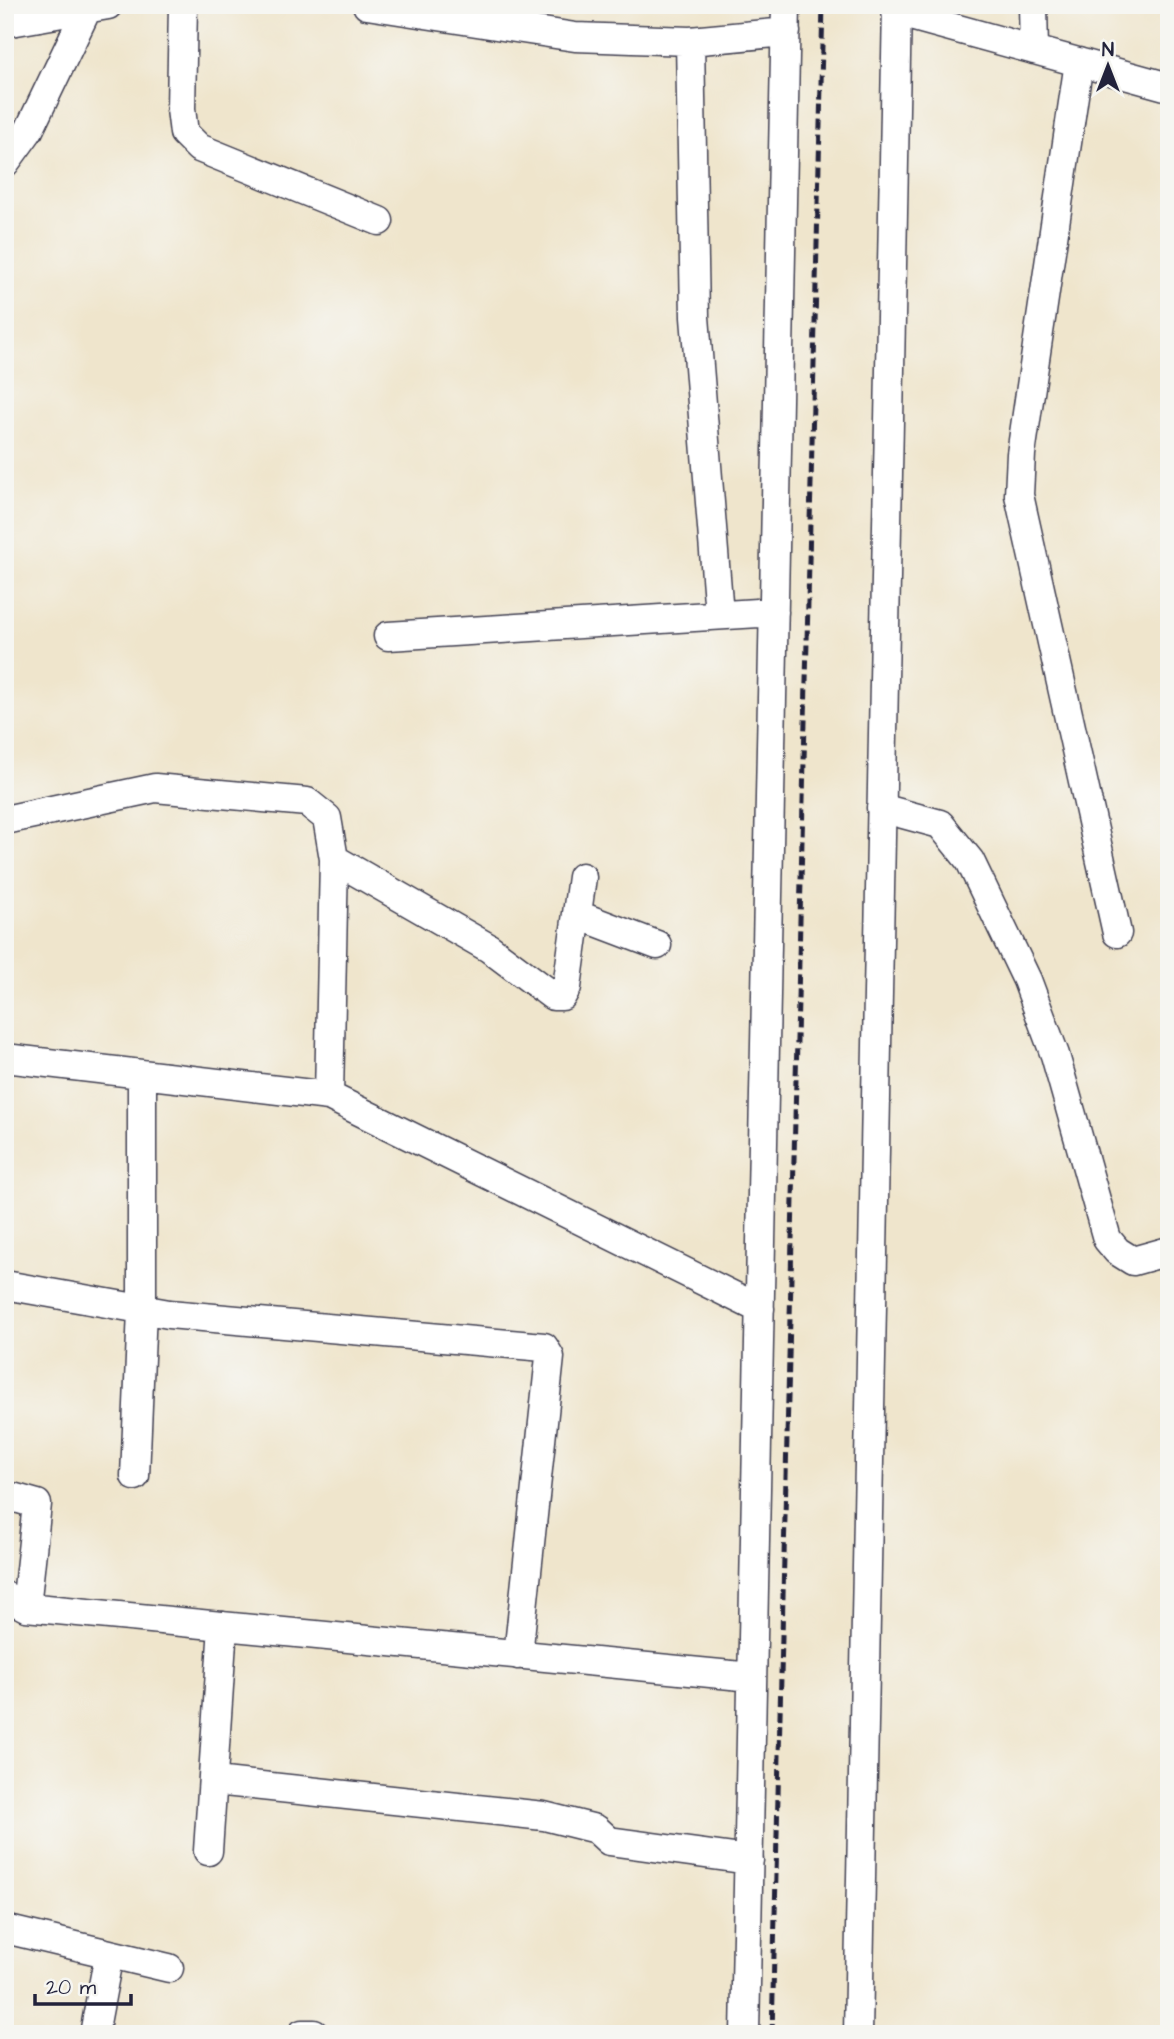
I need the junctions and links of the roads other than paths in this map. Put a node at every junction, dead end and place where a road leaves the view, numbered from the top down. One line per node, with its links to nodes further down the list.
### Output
1 (183, 5): 13 (street)
2 (367, 5): 8 (street)
3 (1033, 5): 9 (street)
4 (94, 6): 7 (street); 12 (street)
5 (896, 8): 9 (street); 17 (street)
6 (786, 19): 8 (street); 14 (street)
7 (5, 23)
8 (690, 41): 15 (street)
9 (1034, 50): 10 (street)
10 (1079, 62): 11 (street); 22 (street)
11 (1169, 87)
12 (5, 163)
13 (379, 221)
14 (774, 612): 15 (street); 29 (street)
15 (719, 614): 16 (street)
16 (388, 636)
17 (881, 808): 27 (street); 47 (street)
18 (5, 820): 19 (street)
19 (334, 859): 21 (street); 26 (street)
20 (582, 877): 21 (street)
21 (579, 915): 23 (street)
22 (1117, 933)
23 (657, 945)
24 (5, 1058): 25 (street)
25 (142, 1074): 26 (street); 30 (street)
26 (329, 1096): 29 (street)
27 (1169, 1251)
28 (5, 1285): 30 (street)
29 (760, 1309): 36 (street)
30 (142, 1310): 31 (street); 35 (street)
31 (135, 1476)
32 (5, 1495): 33 (street)
33 (16, 1602): 34 (street)
34 (223, 1626): 35 (street); 37 (street)
35 (518, 1654): 36 (street)
36 (752, 1677): 39 (street)
37 (215, 1781): 38 (street); 39 (street)
38 (208, 1851)
39 (749, 1860): 46 (street)
40 (5, 1929): 41 (street)
41 (109, 1954): 42 (street); 43 (street)
42 (169, 1968)
43 (94, 2034)
44 (302, 2034): 45 (street)
45 (314, 2034)
46 (745, 2034)
47 (858, 2034)

